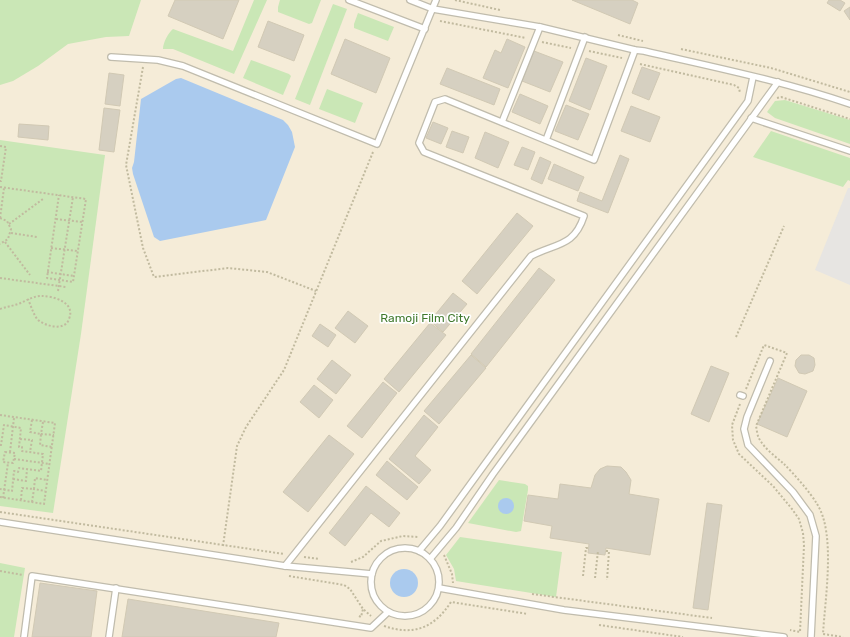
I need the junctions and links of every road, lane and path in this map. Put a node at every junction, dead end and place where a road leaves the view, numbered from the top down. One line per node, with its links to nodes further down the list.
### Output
1 (349, 0): 7 (lane)
2 (410, 0): 4 (lane)
3 (436, 0): 4 (lane)
4 (433, 9): 6 (lane); 7 (lane)
5 (440, 21): 9 (path)
6 (540, 27): 8 (lane); 9 (lane)
7 (425, 29): 24 (lane)
8 (585, 37): 10 (lane); 11 (lane)
9 (535, 40): 10 (path); 22 (lane)
10 (580, 50): 14 (path); 23 (lane)
11 (635, 50): 14 (lane); 15 (lane)
12 (111, 57): 13 (lane)
13 (144, 60): 24 (lane); 56 (path)
14 (631, 61): 17 (path); 23 (lane)
15 (753, 76): 16 (lane); 97 (lane)
16 (778, 82): 19 (lane); 20 (lane)
17 (740, 94)
18 (773, 99): 21 (path)
19 (850, 104)
20 (751, 118): 26 (lane); 102 (lane)
21 (850, 119)
22 (502, 122): 23 (lane); 100 (lane)
23 (546, 140)
24 (377, 144): 56 (path)
25 (0, 146): 28 (path)
26 (850, 151)
27 (0, 163): 28 (path)
28 (4, 164): 29 (path)
29 (0, 181)
30 (0, 187): 31 (path)
31 (4, 188): 32 (path); 35 (path)
32 (59, 196): 33 (path); 36 (path)
33 (73, 198): 37 (path); 38 (path)
34 (43, 199): 39 (path)
35 (0, 218): 39 (path)
36 (56, 219): 37 (path); 45 (path)
37 (69, 220): 38 (path); 46 (path)
38 (83, 222): 47 (path)
39 (9, 224): 41 (path)
40 (784, 226): 59 (path)
41 (11, 233): 42 (path); 43 (path)
42 (37, 237)
43 (5, 242): 44 (path); 50 (path)
44 (0, 244)
45 (51, 248): 46 (path); 48 (path)
46 (65, 250): 47 (path); 49 (path)
47 (78, 251): 51 (path)
48 (47, 272): 49 (path); 53 (path)
49 (61, 274): 51 (path); 53 (path)
50 (30, 275)
51 (74, 276): 53 (path)
52 (0, 278): 54 (path, bridge)
53 (60, 280): 55 (path)
54 (66, 288)
55 (58, 291)
56 (316, 291): 94 (path)
57 (28, 299): 57 (path); 58 (path)
58 (0, 308)
59 (736, 336)
60 (764, 345): 122 (path)
61 (770, 361): 127 (lane)
62 (0, 415): 63 (path)
63 (14, 418): 64 (path); 66 (path)
64 (32, 420): 65 (path); 67 (path)
65 (43, 422): 67 (path); 68 (path)
66 (13, 427): 69 (path); 70 (path); 73 (path)
67 (41, 434): 68 (path); 72 (path)
68 (54, 435): 72 (path)
69 (1, 436): 71 (path)
70 (20, 439): 74 (path); 74 (path)
71 (0, 445)
72 (52, 447): 80 (path)
73 (10, 452): 76 (path); 77 (path)
74 (30, 452): 79 (path)
75 (0, 456): 76 (path)
76 (4, 457): 78 (path)
77 (14, 459): 78 (path); 79 (path)
78 (8, 463): 85 (path)
79 (42, 463): 80 (path); 81 (path)
80 (50, 464): 83 (path)
81 (27, 469): 82 (path); 82 (path)
82 (13, 479): 85 (path)
83 (47, 480): 86 (path); 87 (path)
84 (0, 489): 85 (path)
85 (4, 489): 88 (path)
86 (34, 489): 87 (path); 89 (path); 90 (path)
87 (45, 491): 90 (path)
88 (2, 497): 89 (path)
89 (21, 500): 90 (path)
90 (32, 502)
91 (0, 512): 94 (path)
92 (0, 522): 101 (lane)
93 (423, 537): 104 (path)
94 (223, 545): 100 (path); 101 (path)
95 (587, 548): 110 (path)
96 (447, 550): 113 (path)
97 (419, 551): 102 (lane); 107 (lane)
98 (598, 551): 111 (path)
99 (607, 551): 112 (path)
100 (294, 555): 103 (path); 105 (lane)
101 (221, 556): 105 (lane)
102 (430, 559): 115 (lane)
103 (323, 560)
104 (345, 563)
105 (285, 566): 107 (lane)
106 (0, 571): 109 (path)
107 (372, 574): 117 (lane)
108 (282, 575): 120 (path)
109 (32, 576): 114 (lane); 123 (lane)
110 (583, 576)
111 (595, 578)
112 (607, 580)
113 (453, 583)
114 (116, 588): 120 (lane); 124 (lane)
115 (439, 588): 117 (lane); 126 (lane)
116 (528, 594): 119 (path)
117 (388, 612): 120 (lane)
118 (528, 614): 120 (path)
119 (715, 618)
120 (378, 622)
121 (598, 624): 125 (path)
122 (784, 629)
123 (24, 637)
124 (109, 637)
125 (683, 637)
126 (784, 637)
127 (811, 637)

